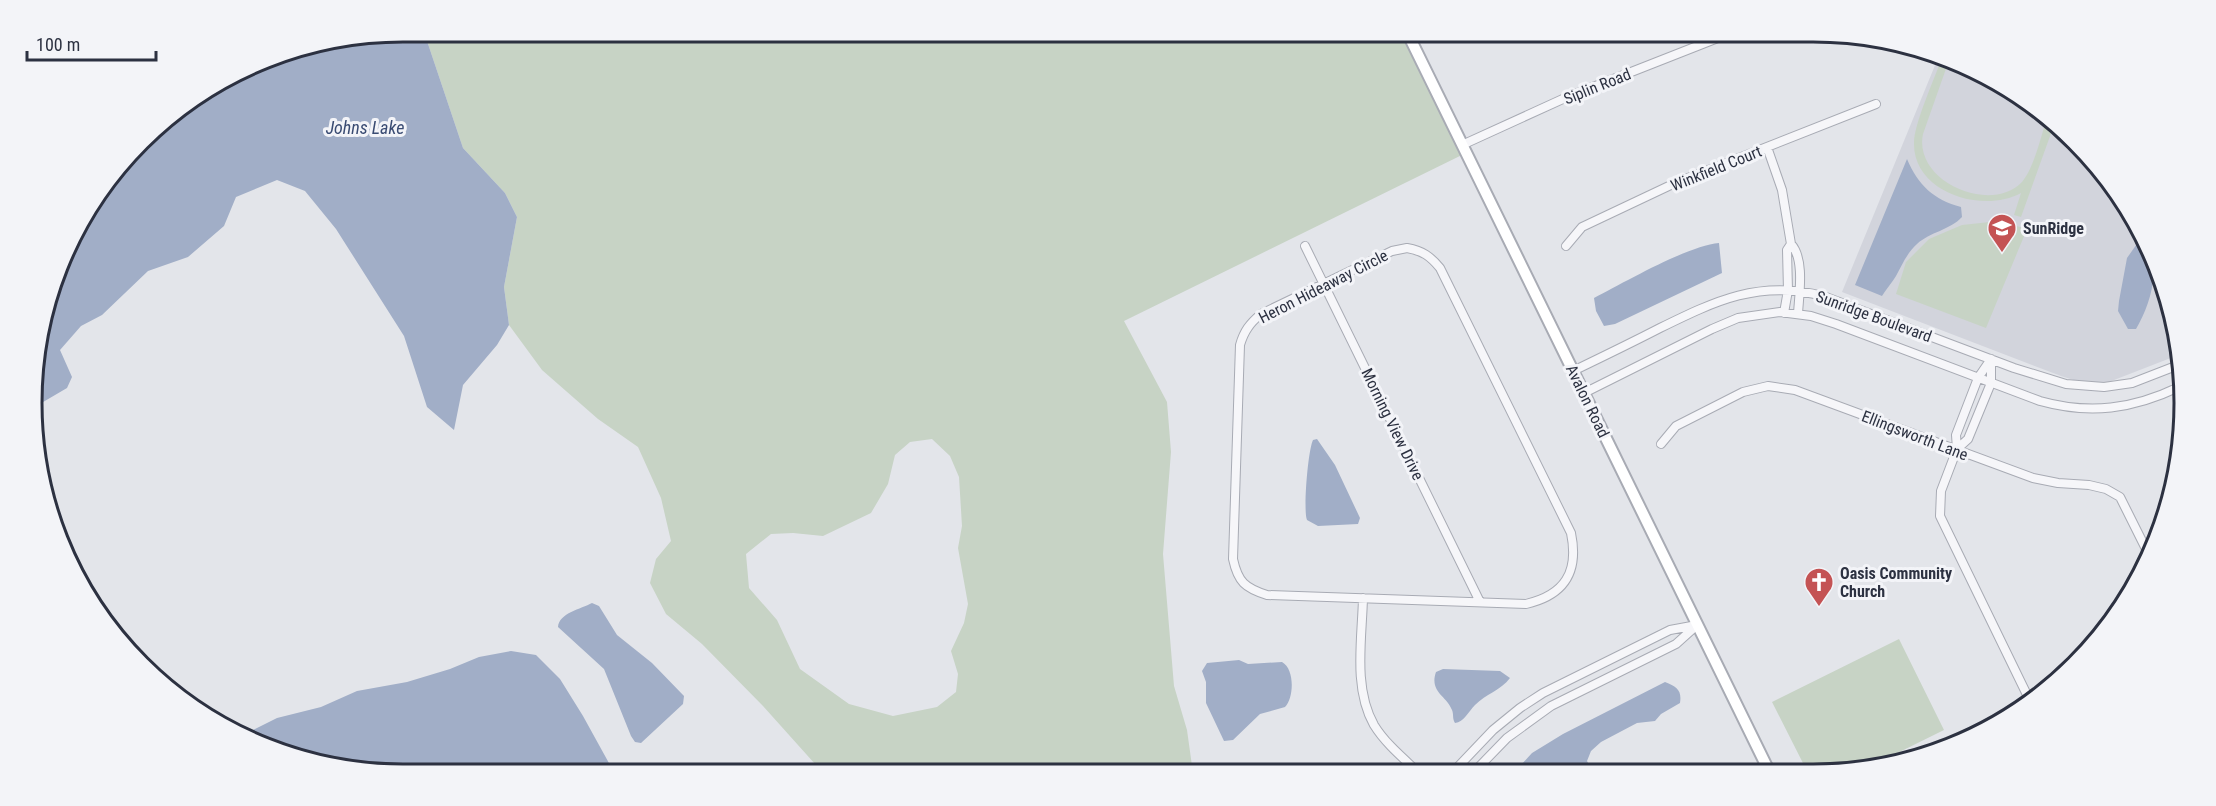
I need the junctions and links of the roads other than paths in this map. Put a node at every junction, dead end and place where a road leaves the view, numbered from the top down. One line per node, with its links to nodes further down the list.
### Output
1 (1412, 42): 4 (main road, Avalon Road)
2 (1708, 42): 4 (street, Siplin Road)
3 (1876, 104): 5 (street, Winkfield Court)
4 (1462, 145): 16 (main road, Avalon Road)
5 (1767, 147): 6 (street); 8 (street, Winkfield Court)
6 (1791, 244): 10 (street); 11 (street)
7 (1305, 246): 9 (street, Morning View Drive)
8 (1566, 246)
9 (1324, 284): 26 (street, Heron Hideaway Circle); 27 (street, Morning View Drive); 27 (street, Heron Hideaway Circle)
10 (1788, 290): 11 (street, Sunridge Boulevard); 12 (street); 16 (street, Sunridge Boulevard)
11 (1800, 291): 13 (street); 14 (street, Sunridge Boulevard)
12 (1784, 312): 13 (street, Sunridge Boulevard); 20 (street, Sunridge Boulevard)
13 (1798, 314): 17 (street, Sunridge Boulevard)
14 (1991, 359): 15 (street, Sunridge Boulevard); 17 (street); 18 (street)
15 (2172, 368)
16 (1573, 371): 20 (main road, Avalon Road)
17 (1978, 378): 18 (street, Sunridge Boulevard); 21 (street)
18 (1991, 383): 19 (street, Sunridge Boulevard); 22 (street)
19 (2173, 390)
20 (1584, 393): 28 (main road, Avalon Road)
21 (1965, 410): 22 (street); 24 (street)
22 (1977, 415): 24 (street)
23 (1661, 444): 24 (street, Ellingsworth Lane)
24 (1957, 449): 25 (street, Ellingsworth Lane); 31 (street)
25 (2145, 546)
26 (1363, 598): 27 (street, Heron Hideaway Circle); 32 (street)
27 (1480, 602)
28 (1697, 625): 29 (street); 30 (street); 35 (main road, Avalon Road)
29 (1573, 677): 30 (street); 33 (street)
30 (1580, 690): 34 (street)
31 (2027, 693)
32 (1410, 764)
33 (1460, 764)
34 (1482, 764)
35 (1765, 764)

